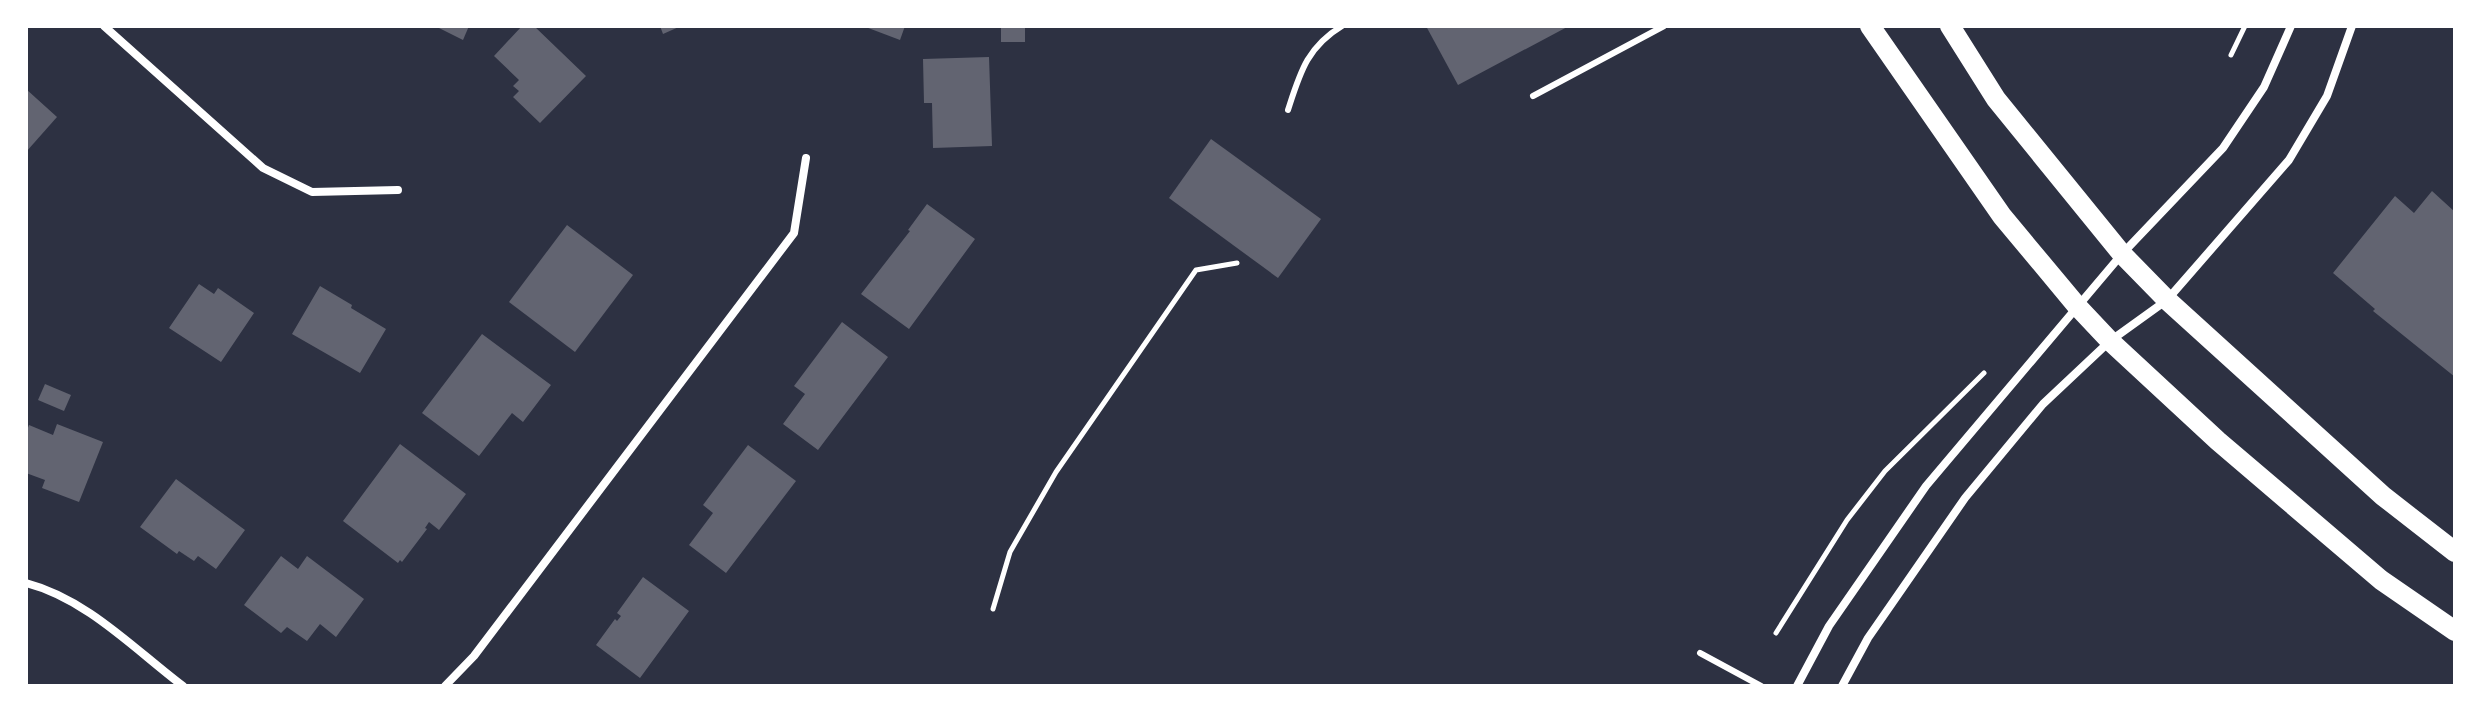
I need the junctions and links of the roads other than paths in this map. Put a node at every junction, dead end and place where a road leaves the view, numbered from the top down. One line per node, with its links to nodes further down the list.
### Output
1 (104, 26): 11 (street)
2 (1342, 26): 9 (lane)
3 (1664, 26): 8 (lane)
4 (1870, 26): 14 (main road)
5 (1950, 26): 12 (main road)
6 (2291, 26): 12 (street)
7 (2352, 26): 13 (street)
8 (1533, 96)
9 (1288, 110)
10 (806, 158): 21 (street)
11 (398, 190)
12 (2122, 254): 13 (main road); 14 (street)
13 (2167, 300): 15 (street); 16 (main road)
14 (2077, 306): 15 (main road); 23 (street)
15 (2110, 341): 18 (main road); 24 (street)
16 (2455, 552)
17 (26, 583): 20 (street)
18 (2455, 631)
19 (1700, 653): 22 (lane)
20 (183, 686)
21 (445, 686)
22 (1761, 686)
23 (1797, 686)
24 (1842, 686)

